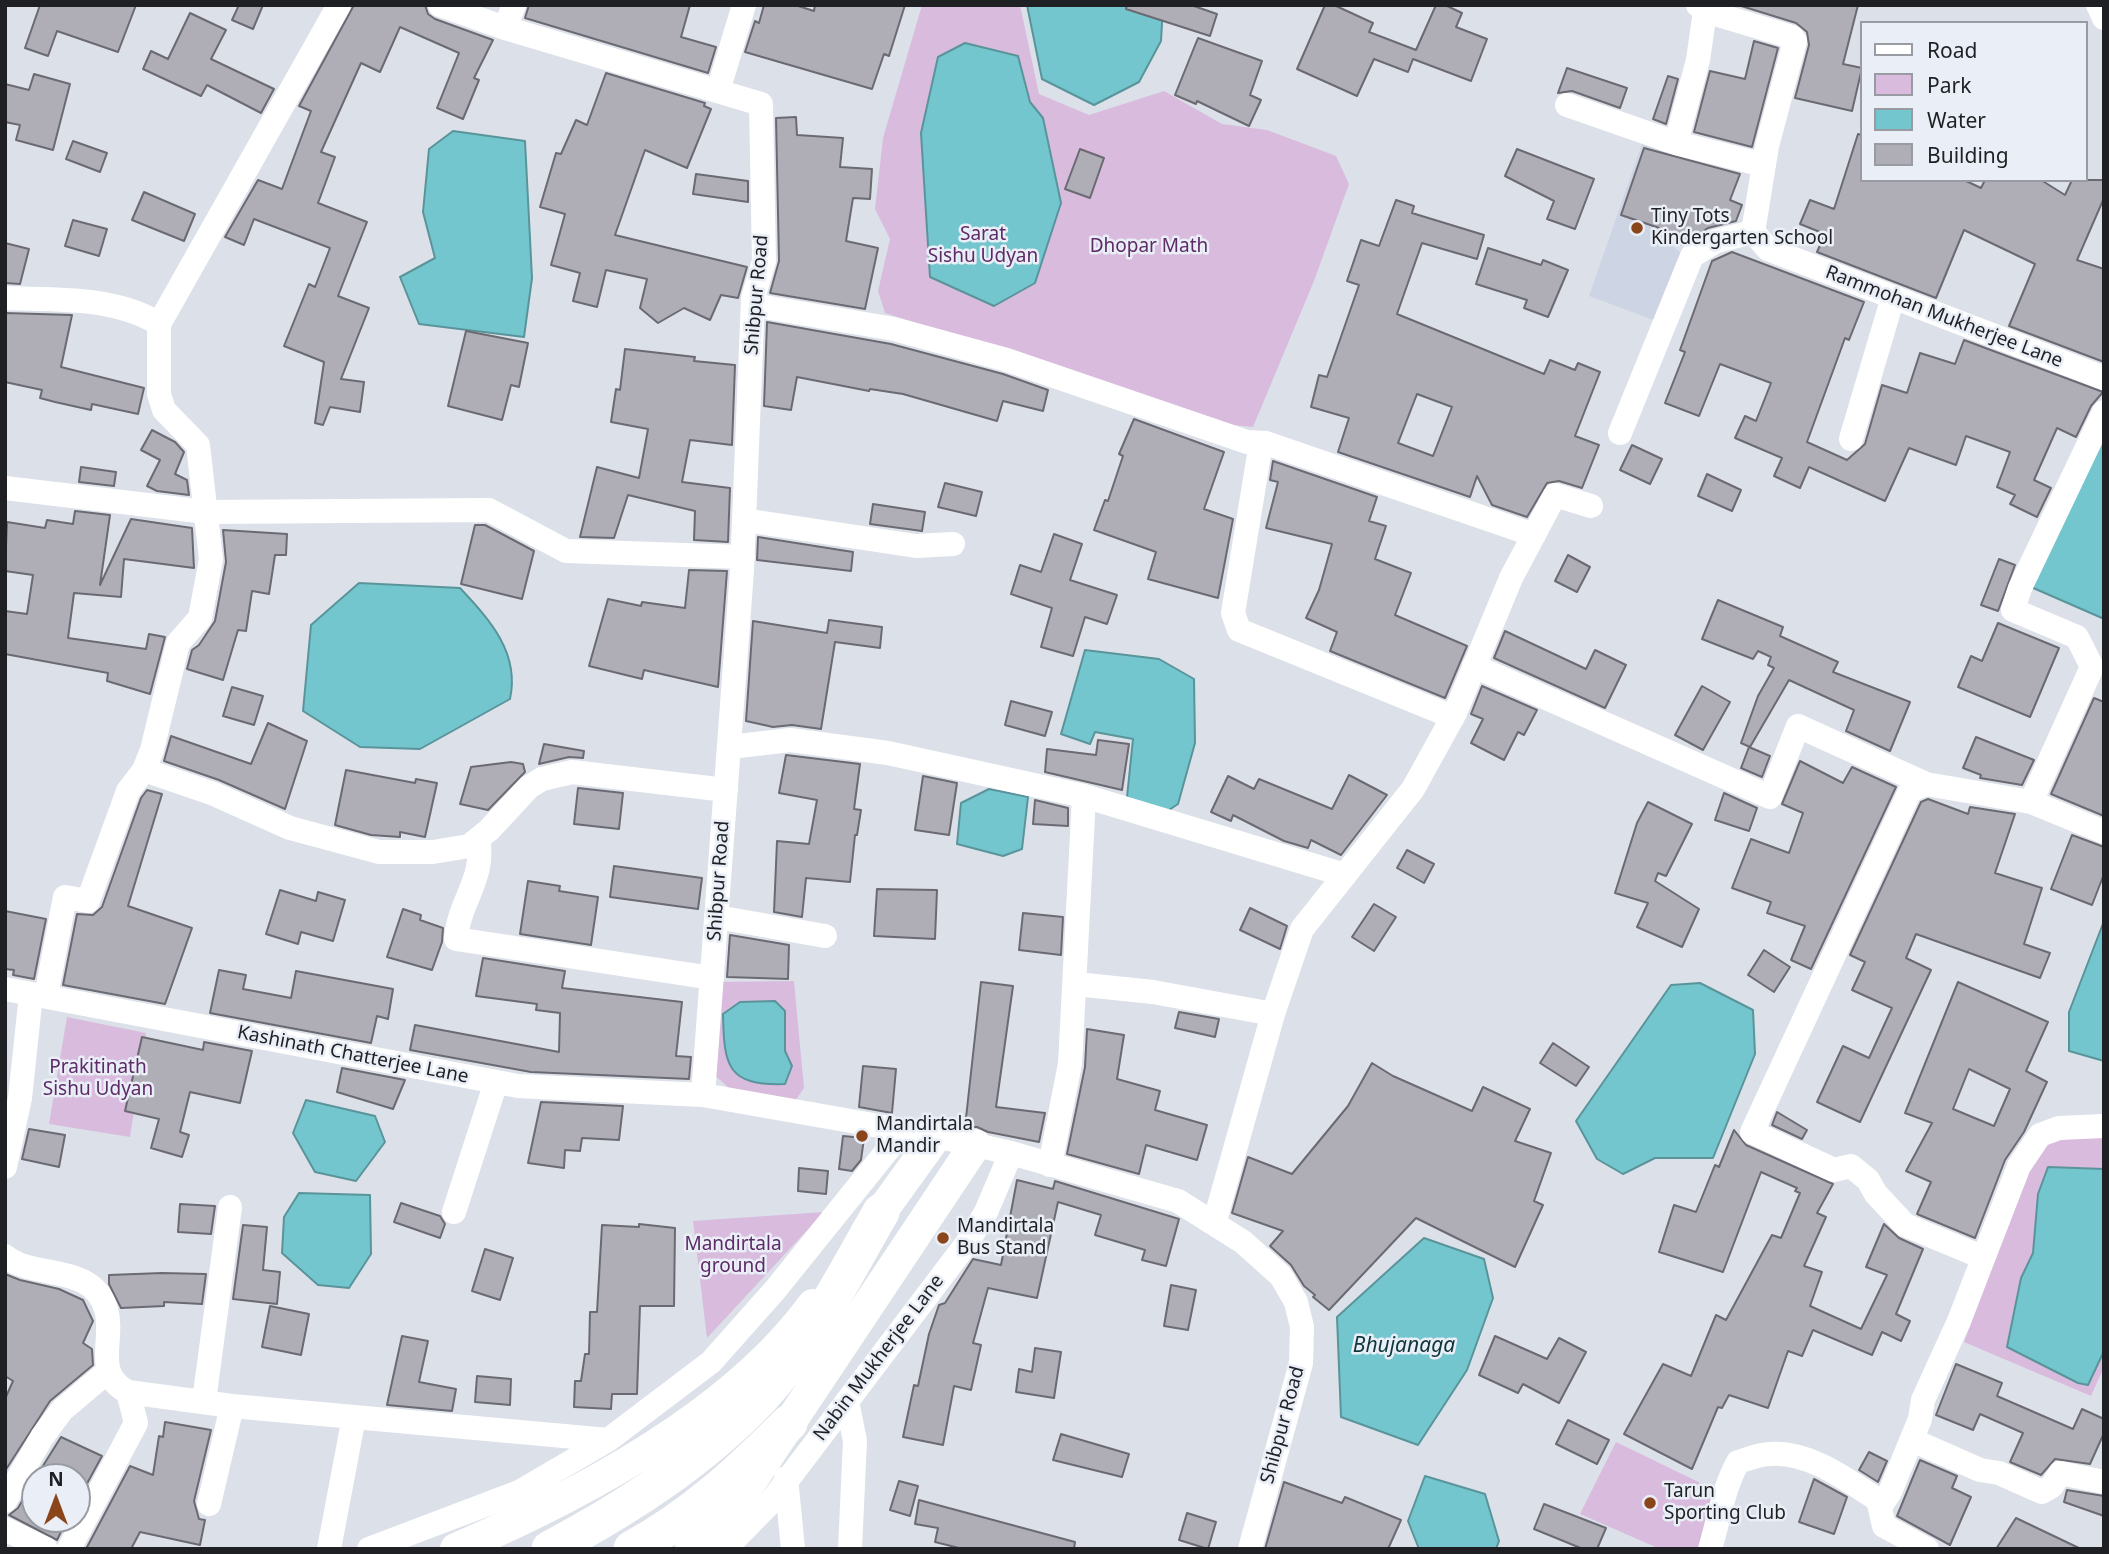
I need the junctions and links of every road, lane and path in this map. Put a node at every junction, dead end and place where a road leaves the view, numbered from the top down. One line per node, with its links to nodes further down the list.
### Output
1 (339, 5): 16 (street)
2 (440, 5): 6 (street, Shibpur Road)
3 (744, 5): 8 (street)
4 (2098, 5): 7 (street)
5 (1704, 7): 10 (street); 11 (street)
6 (509, 17): 8 (street, Shibpur Road)
7 (2104, 18)
8 (718, 91): 15 (street, Shibpur Road)
9 (1567, 105): 10 (street)
10 (1676, 143): 11 (street)
11 (1764, 165): 12 (street)
12 (1752, 232): 13 (street, Rammohan Mukherjee Lane); 19 (street)
13 (1893, 297): 17 (street, Rammohan Mukherjee Lane); 20 (street)
14 (5, 298): 16 (street)
15 (753, 305): 21 (street); 25 (street, Shibpur Road)
16 (159, 324): 24 (street)
17 (2104, 378)
18 (2104, 412): 29 (street)
19 (1620, 433)
20 (1851, 439)
21 (1261, 443): 26 (street); 31 (street)
22 (5, 488): 24 (street)
23 (1591, 506): 26 (street)
24 (206, 512): 28 (street); 33 (street)
25 (744, 520): 27 (street); 28 (street, Shibpur Road)
26 (1534, 535): 30 (street)
27 (953, 544)
28 (743, 557): 32 (street, Shibpur Road)
29 (2094, 652): 37 (street)
30 (1474, 666): 31 (street); 34 (street)
31 (1453, 717): 40 (street)
32 (730, 747): 35 (street, Shibpur Road); 36 (street)
33 (144, 770): 39 (street); 46 (street)
34 (1926, 784): 37 (street); 62 (street)
35 (726, 790): 39 (street); 41 (street, Shibpur Road)
36 (1084, 796): 40 (street); 44 (street)
37 (2031, 802): 38 (street)
38 (2104, 832)
39 (478, 839): 43 (street)
40 (1345, 875): 47 (street)
41 (717, 918): 42 (street); 43 (street, Shibpur Road)
42 (825, 936)
43 (712, 978): 49 (street, Shibpur Road)
44 (1076, 984): 47 (street); 55 (street)
45 (5, 989): 46 (street, Kashinath Chatterjee Lane)
46 (39, 995): 48 (street, Kashinath Chatterjee Lane); 56 (street)
47 (1273, 1014): 60 (street)
48 (496, 1082): 49 (street, Kashinath Chatterjee Lane); 58 (street)
49 (703, 1096): 51 (street, Shibpur Road)
50 (2104, 1126): 62 (street)
51 (903, 1131): 52 (street, Shibpur Road); 71 (street)
52 (936, 1136): 53 (street, Shibpur Road); 59 (main road)
53 (975, 1145): 54 (street, Shibpur Road); 70 (main road)
54 (1011, 1153): 55 (street, Shibpur Road); 67 (street, Nabin Mukherjee Lane)
55 (1050, 1165): 60 (street, Shibpur Road)
56 (5, 1167)
57 (230, 1208): 66 (street)
58 (454, 1212)
59 (881, 1212): 64 (highway)
60 (1214, 1224): 90 (street, Shibpur Road)
61 (5, 1256): 63 (street)
62 (1982, 1256): 72 (street)
63 (107, 1372): 65 (street); 75 (street)
64 (755, 1384): 83 (main road); 84 (highway)
65 (128, 1392): 66 (street); 80 (street)
66 (204, 1401): 68 (street)
67 (846, 1401): 73 (street, Nabin Mukherjee Lane); 89 (street)
68 (232, 1406): 69 (street); 76 (street)
69 (354, 1417): 71 (street); 81 (street)
70 (789, 1423): 85 (highway); 86 (main road)
71 (608, 1440): 82 (street)
72 (1912, 1440): 74 (street); 77 (street)
73 (786, 1478): 87 (street, Nabin Mukherjee Lane); 88 (street)
74 (2104, 1482)
75 (5, 1501)
76 (209, 1504)
77 (1880, 1507): 91 (street); 92 (street)
78 (5, 1529): 79 (street)
79 (46, 1549)
80 (69, 1549)
81 (329, 1549)
82 (369, 1549)
83 (456, 1549)
84 (550, 1549)
85 (632, 1549)
86 (691, 1549)
87 (725, 1549)
88 (793, 1549)
89 (850, 1549)
90 (1250, 1549)
91 (1710, 1549)
92 (1927, 1549)

